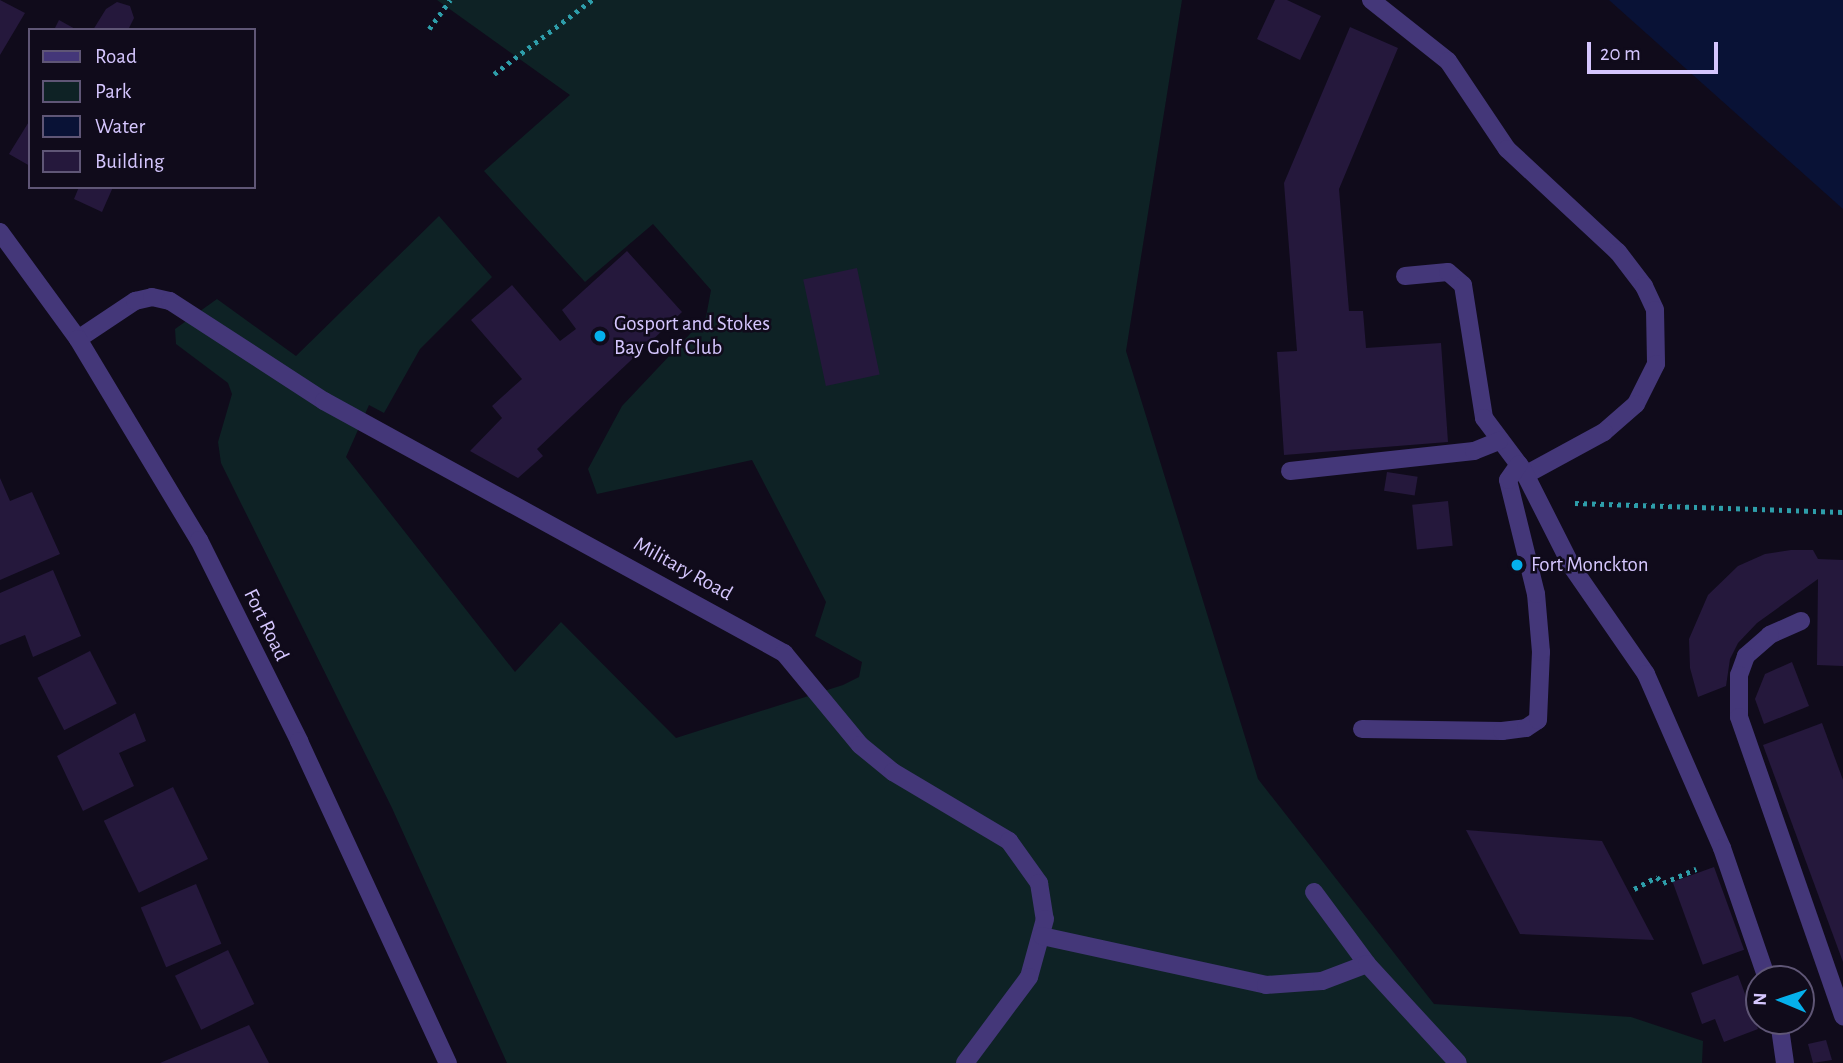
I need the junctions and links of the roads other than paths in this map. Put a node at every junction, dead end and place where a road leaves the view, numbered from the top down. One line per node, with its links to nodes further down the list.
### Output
1 (1371, 0): 6 (street)
2 (0, 232): 4 (street, Fort Road)
3 (1405, 276): 5 (street)
4 (78, 339): 11 (street, Military Road); 16 (street, Fort Road)
5 (1499, 441): 6 (street); 7 (street)
6 (1522, 470): 9 (street); 13 (street)
7 (1290, 471)
8 (1801, 621): 14 (street)
9 (1362, 729)
10 (1314, 892): 12 (street)
11 (1042, 936): 12 (street); 17 (street, Military Road)
12 (1367, 964): 18 (street)
13 (1762, 965)
14 (1843, 1016)
15 (1781, 1035): 19 (street)
16 (448, 1063)
17 (965, 1063)
18 (1458, 1063)
19 (1786, 1063)

